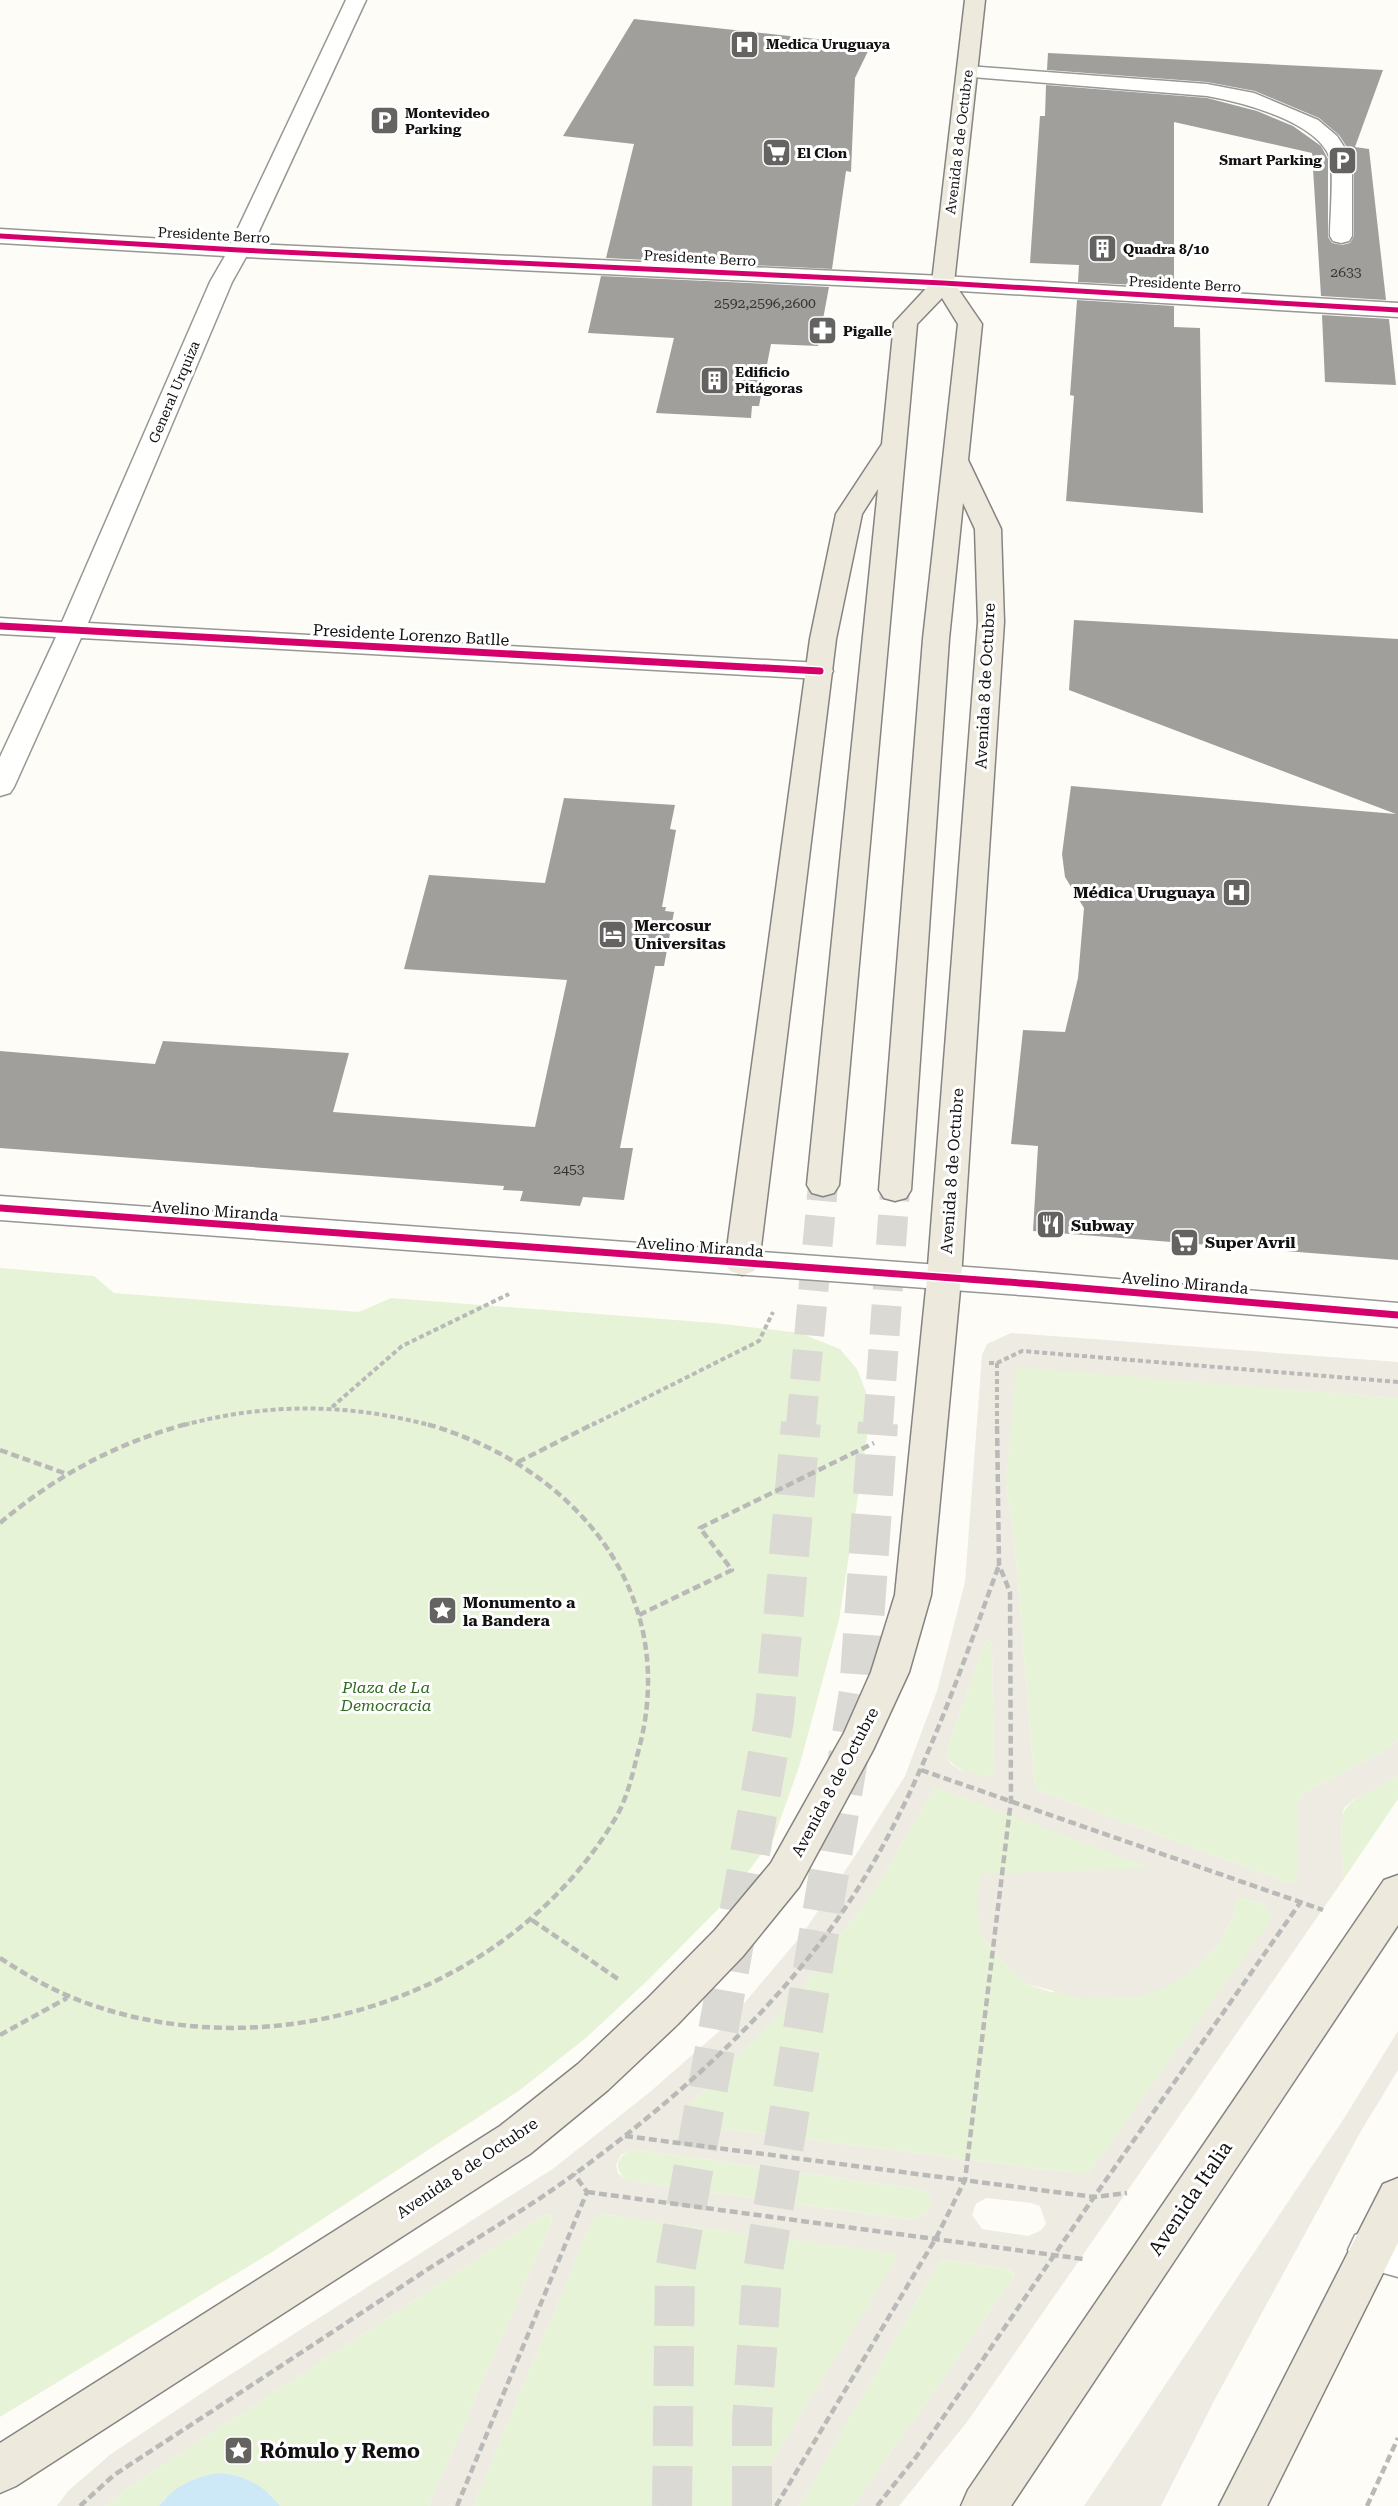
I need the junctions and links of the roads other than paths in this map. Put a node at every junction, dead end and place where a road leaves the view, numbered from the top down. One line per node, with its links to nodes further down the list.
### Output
1 (356, 0): 6 (street, General Urquiza)
2 (975, 0): 3 (main road, Avenida 8 de Octubre)
3 (967, 72): 5 (street); 7 (main road, Avenida 8 de Octubre)
4 (0, 236): 6 (street, Presidente Berro)
5 (1341, 236)
6 (239, 250): 7 (street, Presidente Berro); 12 (street, General Urquiza)
7 (943, 283): 8 (street, Presidente Berro); 9 (main road); 10 (main road)
8 (1398, 310)
9 (894, 445): 13 (main road); 15 (main road)
10 (956, 461): 16 (main road); 19 (main road, Avenida 8 de Octubre)
11 (0, 626): 12 (street, Presidente Lorenzo Batlle)
12 (72, 630): 13 (street, Presidente Lorenzo Batlle); 14 (street, General Urquiza)
13 (820, 671): 18 (main road)
14 (0, 787)
15 (823, 1185)
16 (895, 1190)
17 (0, 1208): 18 (street, Avelino Miranda)
18 (742, 1263): 19 (street, Avelino Miranda)
19 (944, 1279): 20 (street, Avelino Miranda); 24 (main road, Avenida 8 de Octubre)
20 (1398, 1315)
21 (1387, 1908): 25 (main road, Avenida Italia)
22 (1398, 2198): 23 (main road)
23 (1384, 2253): 26 (main road)
24 (0, 2470)
25 (984, 2506)
26 (1242, 2506)

